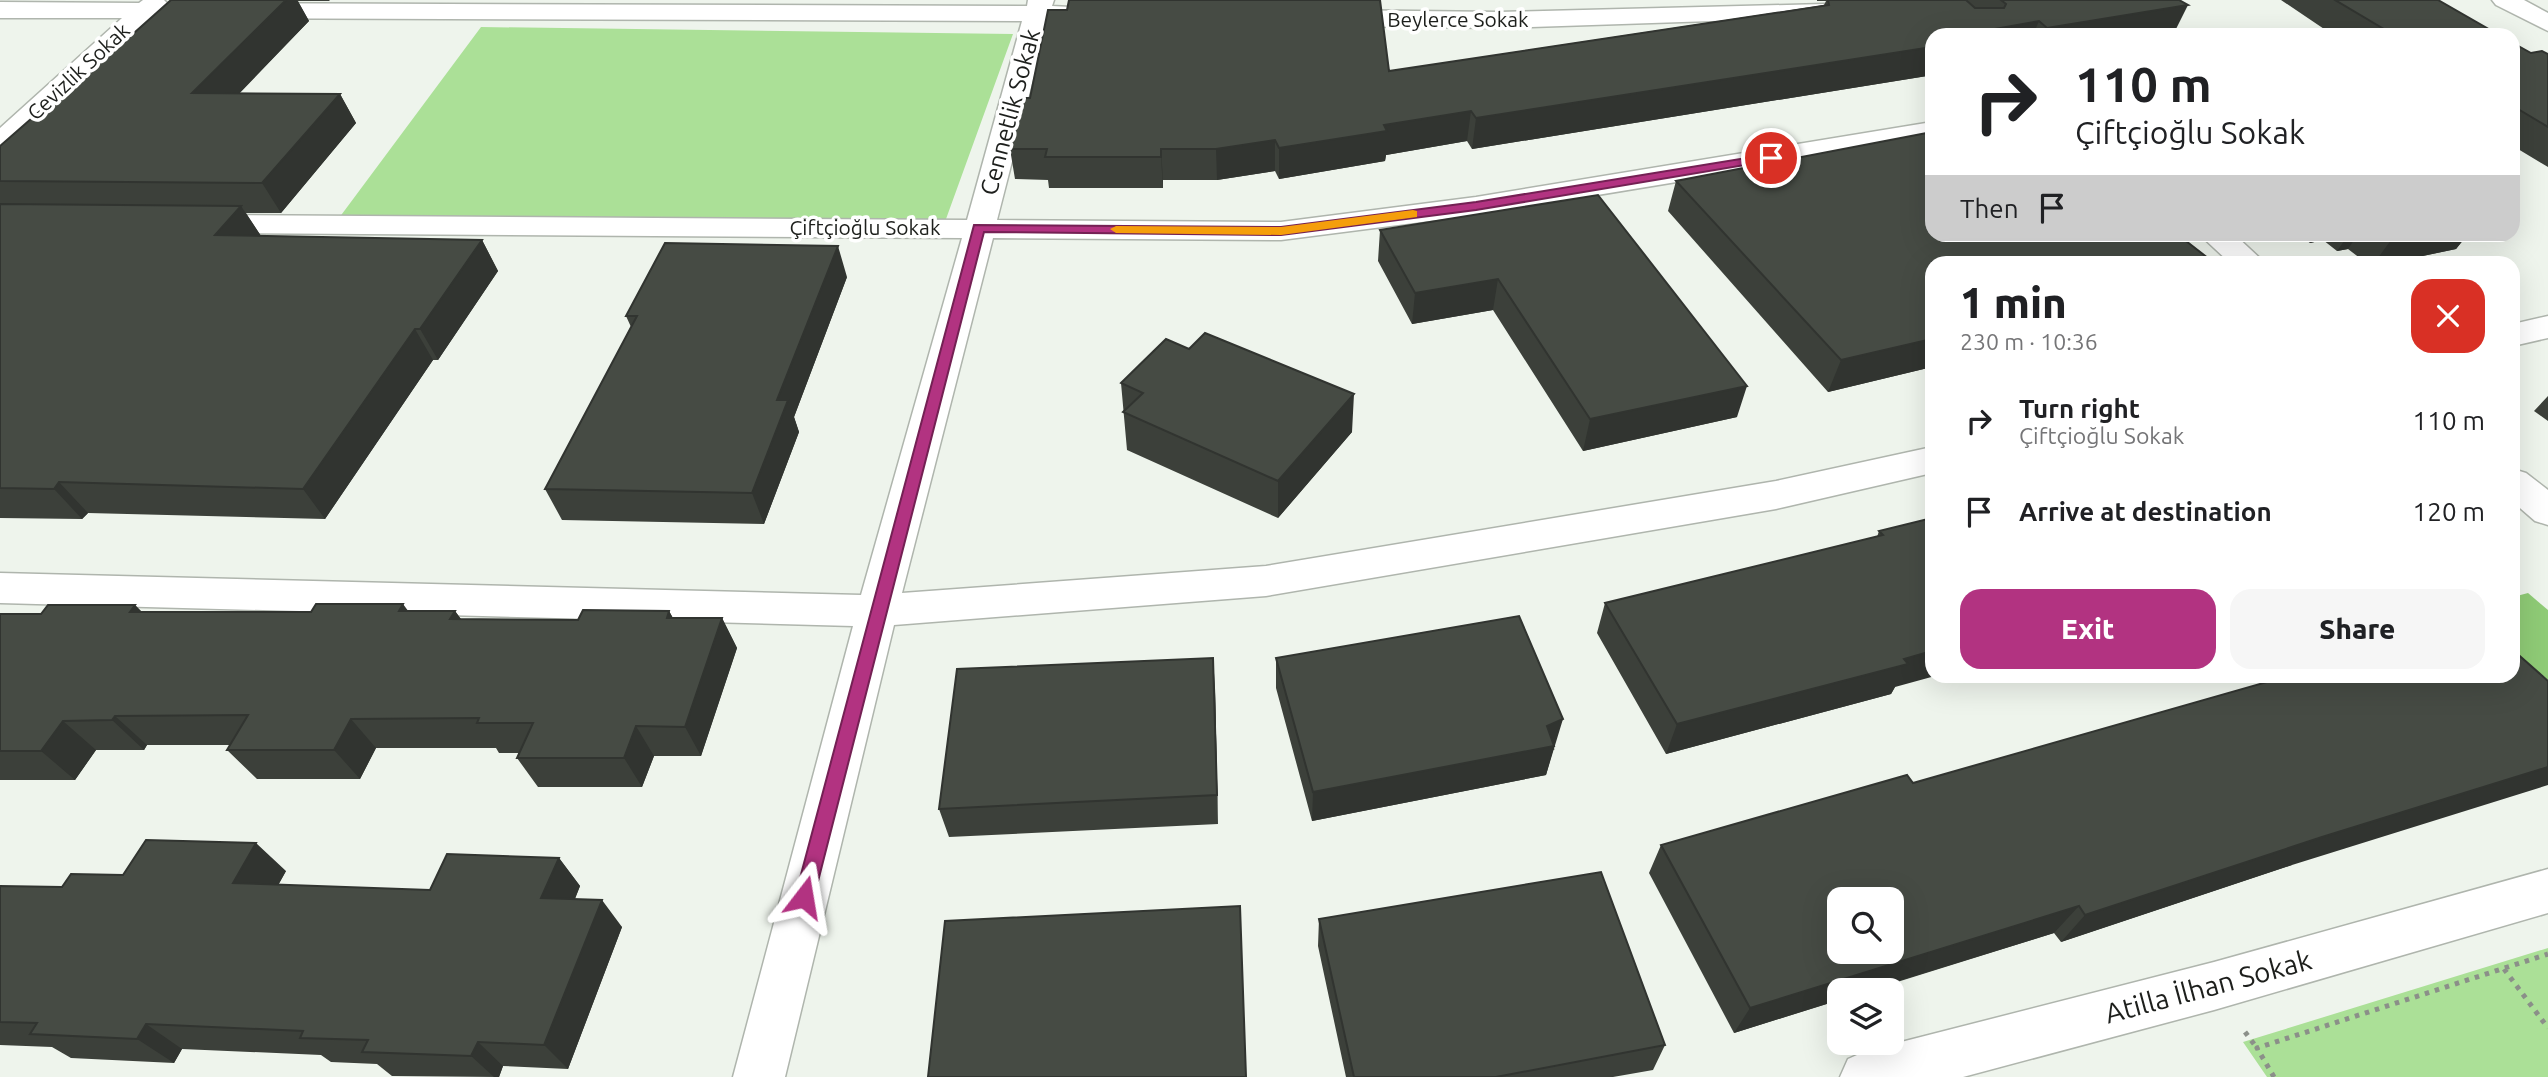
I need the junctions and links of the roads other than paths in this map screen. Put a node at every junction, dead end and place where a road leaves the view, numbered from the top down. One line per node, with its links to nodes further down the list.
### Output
1 (2505, 0): 8 (street)
2 (150, 6): 3 (street); 4 (street); 12 (street, Cevizlik Sokak)
3 (1039, 7): 6 (street); 14 (street, Cennetlik Sokak)
4 (0, 9)
5 (1854, 11): 7 (street, Beylerce Sokak)
6 (1121, 15)
7 (1303, 17)
8 (2548, 23)
9 (2548, 31): 10 (street)
10 (2520, 36)
11 (1925, 132): 14 (street, Çiftçioğlu Sokak)
12 (0, 143)
13 (168, 224): 14 (street, Çiftçioğlu Sokak)
14 (979, 228): 23 (street, Cennetlik Sokak)
15 (2224, 242): 16 (street)
16 (2241, 256)
17 (2548, 327): 18 (street)
18 (2520, 333)
19 (1925, 462): 23 (street)
20 (2520, 488): 21 (street)
21 (2548, 510)
22 (0, 588): 23 (street)
23 (877, 611): 25 (street, Cennetlik Sokak)
24 (2548, 891): 26 (street, Atilla İlhan Sokak)
25 (759, 1077)
26 (1866, 1077)

